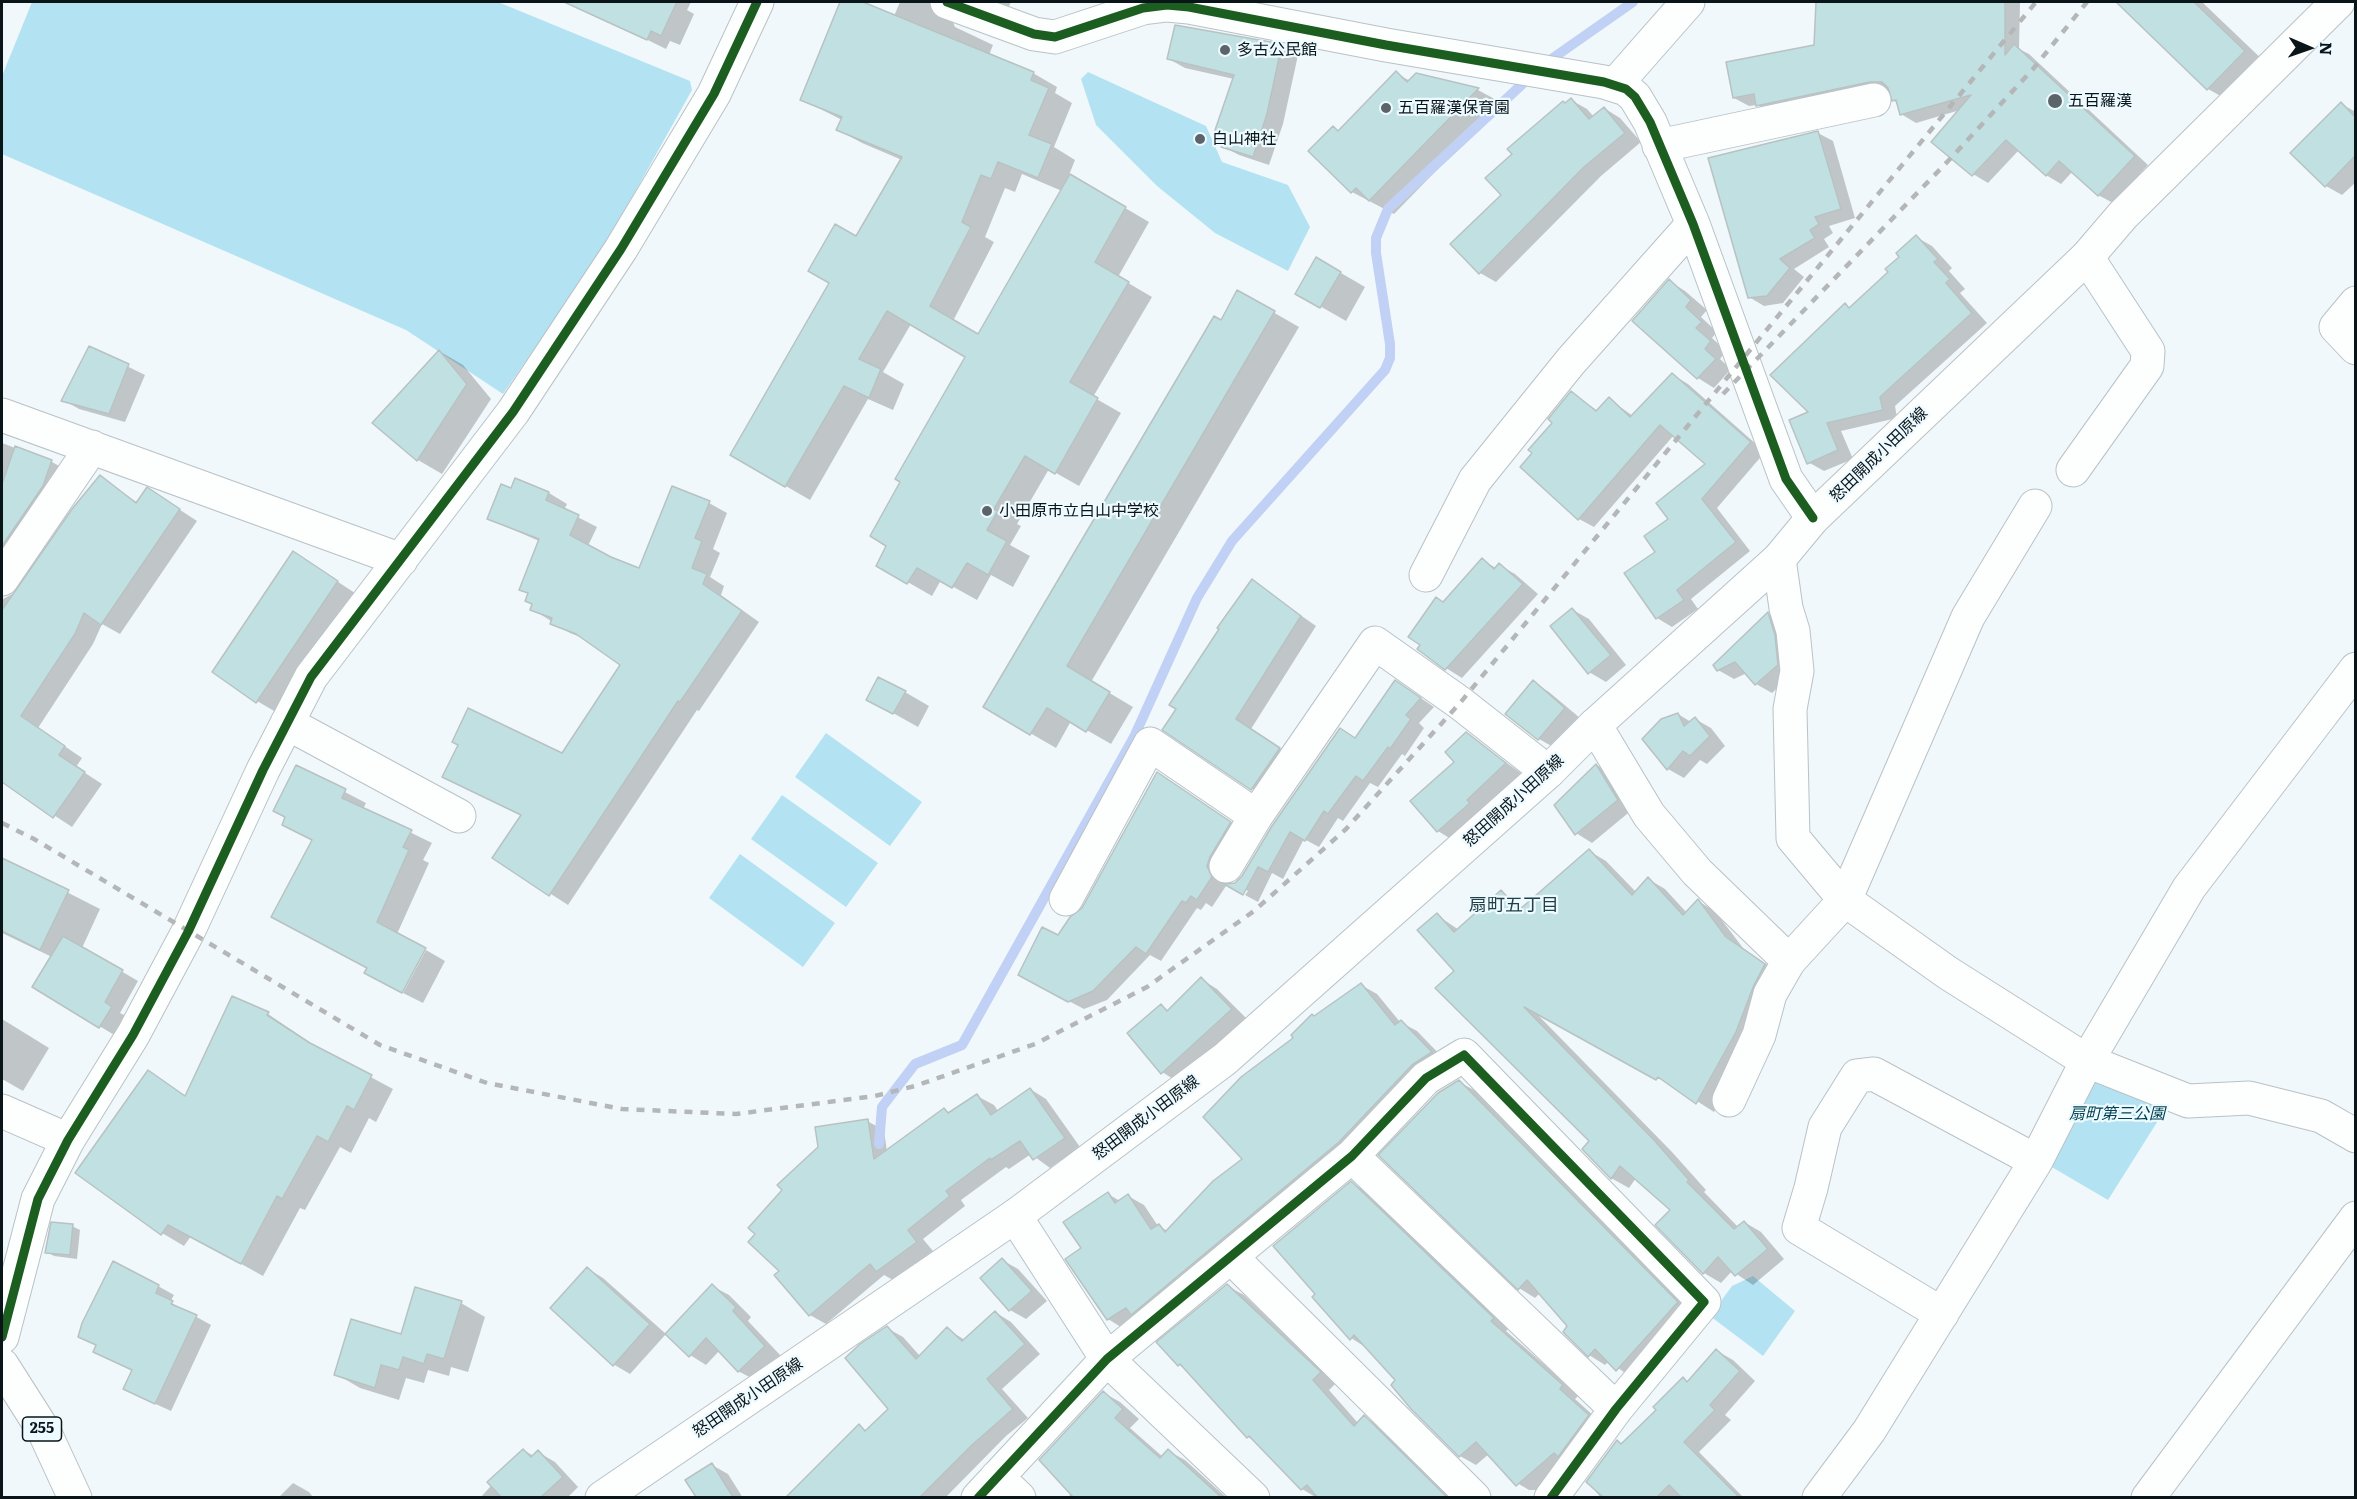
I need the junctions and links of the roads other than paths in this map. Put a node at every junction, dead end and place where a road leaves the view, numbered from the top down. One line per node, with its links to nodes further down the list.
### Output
1 (756, 2): 18 (main road)
2 (947, 2): 5 (main road)
3 (1688, 2): 5 (main road)
4 (2338, 2): 9 (main road, 怒田開成小田原線)
5 (1616, 85): 7 (main road)
6 (1874, 100): 7 (main road)
7 (1659, 146): 8 (main road)
8 (1693, 224): 16 (main road); 19 (main road)
9 (2087, 257): 14 (main road); 16 (main road, 怒田開成小田原線)
10 (2355, 303): 11 (main road)
11 (2355, 348)
12 (2, 416): 13 (main road)
13 (92, 447): 18 (main road); 20 (main road)
14 (2073, 470)
15 (2035, 506): 29 (main road)
16 (1813, 518): 17 (main road, 怒田開成小田原線)
17 (1779, 559): 23 (main road, 怒田開成小田原線); 29 (main road)
18 (401, 560): 22 (main road)
19 (1426, 574)
20 (2, 579)
21 (2355, 669): 31 (main road)
22 (287, 723): 25 (main road); 35 (main road)
23 (1595, 725): 24 (main road, 怒田開成小田原線); 30 (main road)
24 (1548, 772): 26 (main road); 38 (main road, 怒田開成小田原線)
25 (459, 816)
26 (1256, 816): 27 (main road); 28 (main road)
27 (1226, 866)
28 (1066, 899)
29 (1845, 900): 30 (main road); 31 (main road)
30 (1789, 961): 32 (main road)
31 (2086, 1061): 34 (main road); 37 (main road)
32 (1729, 1100)
33 (2, 1111): 35 (main road)
34 (2355, 1136)
35 (68, 1140): 42 (main road)
36 (1352, 1156): 40 (main road); 45 (main road); 45 (main road)
37 (2036, 1161): 41 (main road); 41 (main road)
38 (1015, 1216): 43 (main road); 48 (main road, 怒田開成小田原線)
39 (2355, 1218): 53 (main road)
40 (1232, 1258): 43 (main road); 50 (main road)
41 (1942, 1314): 52 (main road)
42 (2, 1337)
43 (1107, 1359): 46 (main road); 49 (main road)
44 (2, 1365): 47 (main road, 255)
45 (1616, 1409): 51 (main road)
46 (998, 1491)
47 (75, 1497)
48 (602, 1497)
49 (1253, 1497)
50 (1474, 1497)
51 (1551, 1497)
52 (1819, 1497)
53 (2148, 1497)

